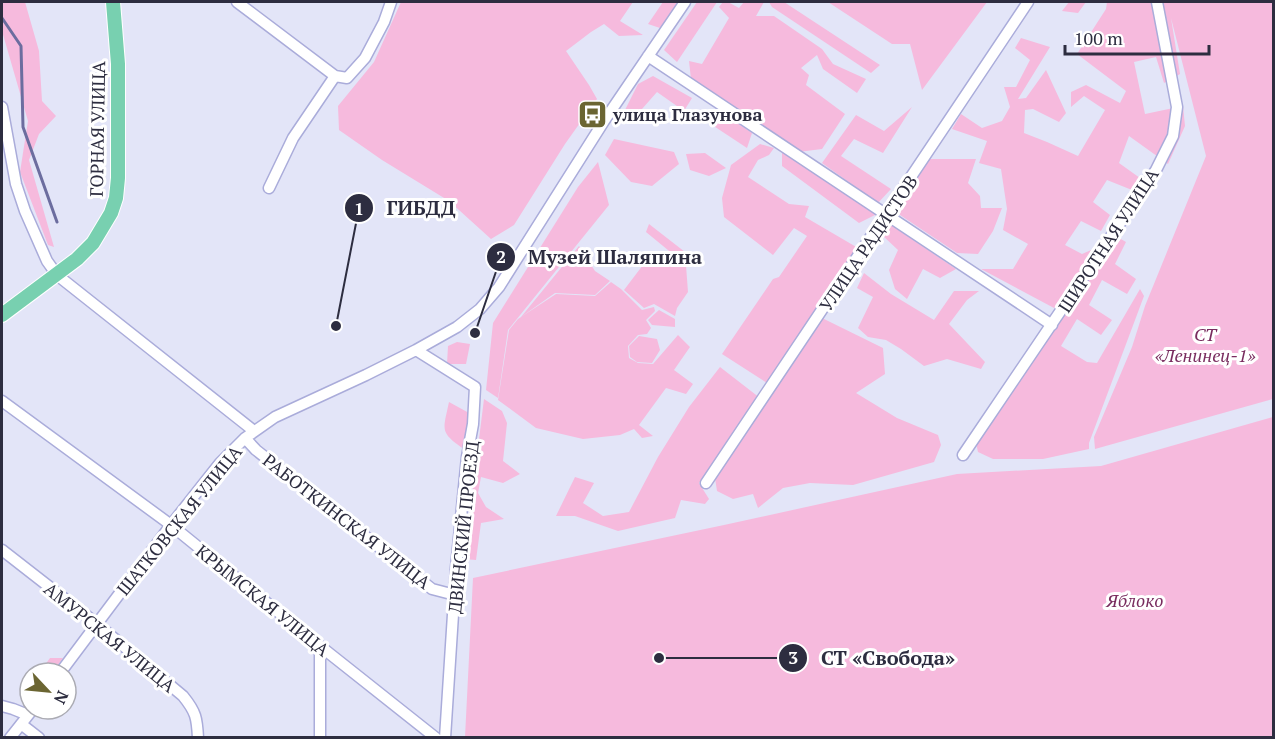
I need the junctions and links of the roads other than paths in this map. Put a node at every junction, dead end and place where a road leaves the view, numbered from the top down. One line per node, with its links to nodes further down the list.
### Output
1 (113, 2): 12 (main road, ГОРНАЯ УЛИЦА)
2 (237, 2): 8 (street)
3 (392, 2): 8 (street)
4 (685, 2): 7 (street, ШАТКОВСКАЯ УЛИЦА)
5 (1028, 2): 11 (street, УЛИЦА РАДИСТОВ)
6 (1157, 2): 14 (street, ШИРОТНАЯ УЛИЦА)
7 (648, 56): 11 (street); 15 (street, ШАТКОВСКАЯ УЛИЦА)
8 (335, 76): 10 (street)
9 (2, 107): 12 (street)
10 (269, 188)
11 (886, 215): 14 (street); 19 (street, УЛИЦА РАДИСТОВ)
12 (57, 275): 13 (main road, ГОРНАЯ УЛИЦА); 17 (street, РАБОТКИНСКАЯ УЛИЦА)
13 (2, 315)
14 (1052, 324): 18 (street, ШИРОТНАЯ УЛИЦА)
15 (416, 350): 17 (street, ШАТКОВСКАЯ УЛИЦА); 22 (street, ДВИНСКИЙ ПРОЕЗД)
16 (2, 401): 20 (street, КРЫМСКАЯ УЛИЦА)
17 (249, 434): 20 (street, ШАТКОВСКАЯ УЛИЦА); 22 (street, РАБОТКИНСКАЯ УЛИЦА)
18 (963, 455)
19 (706, 483)
20 (171, 525): 23 (street, ШАТКОВСКАЯ УЛИЦА); 24 (street, КРЫМСКАЯ УЛИЦА)
21 (2, 550): 23 (street, АМУРСКАЯ УЛИЦА)
22 (455, 595): 35 (street, ДВИНСКИЙ ПРОЕЗД)
23 (97, 624): 25 (street, ШАТКОВСКАЯ УЛИЦА); 32 (street, АМУРСКАЯ УЛИЦА)
24 (320, 646): 33 (street); 34 (street, КРЫМСКАЯ УЛИЦА)
25 (69, 661)
26 (2, 706): 27 (street)
27 (18, 711)
28 (23, 721): 30 (street)
29 (30, 721): 31 (street)
30 (10, 738)
31 (39, 738)
32 (198, 738)
33 (320, 738)
34 (436, 738)
35 (445, 738)

